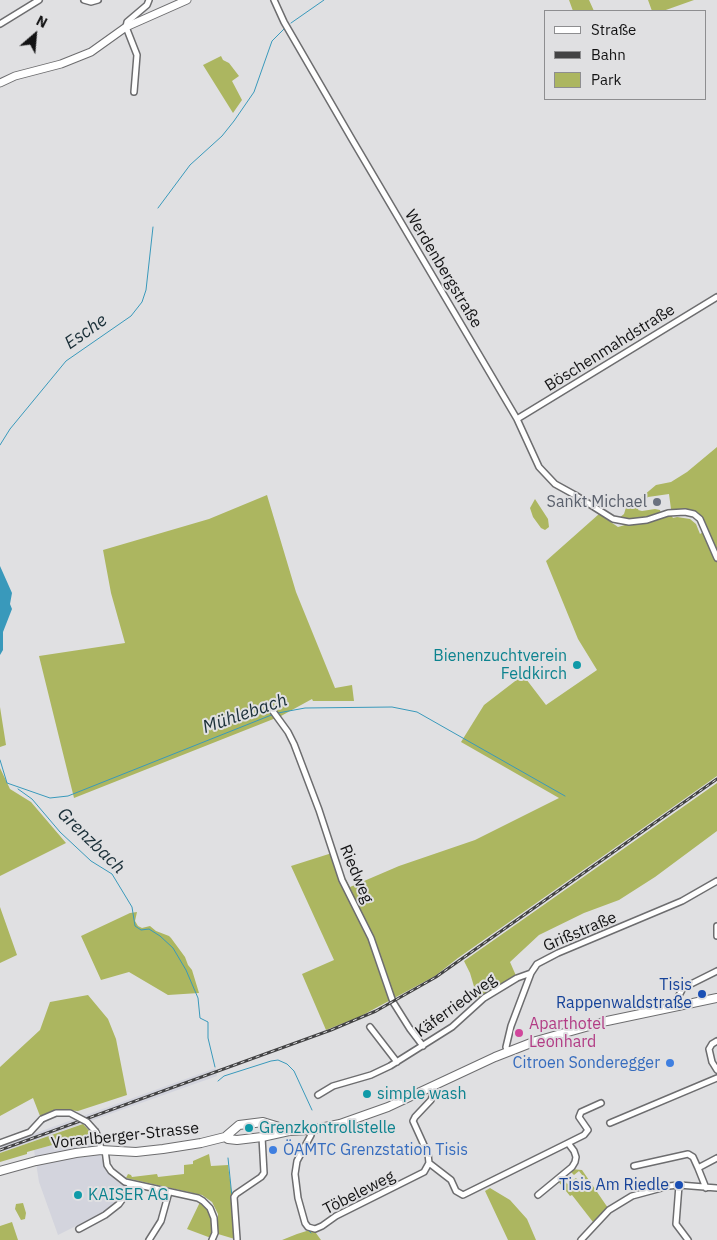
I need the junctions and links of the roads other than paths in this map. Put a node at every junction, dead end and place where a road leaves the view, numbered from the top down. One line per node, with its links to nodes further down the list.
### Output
1 (39, 0): 7 (street)
2 (84, 0): 3 (street)
3 (98, 0)
4 (149, 0): 8 (street)
5 (187, 0): 8 (street)
6 (274, 0): 12 (street, Werdenbergstraße)
7 (0, 24)
8 (126, 27): 9 (street); 10 (street)
9 (0, 82)
10 (134, 92)
11 (717, 297): 12 (street, Böschenmahdstraße)
12 (517, 419): 13 (street, Werdenbergstraße)
13 (714, 548): 14 (street)
14 (717, 558)
15 (274, 712): 25 (street, Riedweg)
16 (717, 881): 20 (street, Grißstraße)
17 (717, 926): 18 (street)
18 (717, 936)
19 (717, 971): 22 (street)
20 (531, 973): 25 (street, Käferriedweg); 26 (street, Grißstraße)
21 (717, 998): 22 (main road)
22 (678, 1007): 26 (main road)
23 (370, 1027): 27 (street)
24 (717, 1041): 28 (street)
25 (423, 1046): 27 (street, Käferriedweg)
26 (508, 1052): 30 (main road)
27 (397, 1062): 31 (street, Käferriedweg)
28 (717, 1070)
29 (717, 1078): 33 (street)
30 (430, 1087): 34 (main road); 42 (street)
31 (318, 1095)
32 (601, 1103): 39 (street)
33 (610, 1124)
34 (310, 1130): 35 (main road); 42 (street, Töbeleweg)
35 (289, 1132): 36 (main road); 37 (main road)
36 (225, 1137): 37 (main road); 40 (main road, Vorarlberger-Strasse)
37 (262, 1137): 53 (street)
38 (0, 1143): 40 (street, bridge)
39 (568, 1143): 42 (street); 51 (street)
40 (103, 1150): 45 (main road, Vorarlberger-Strasse); 46 (street)
41 (717, 1158): 44 (street)
42 (429, 1163)
43 (634, 1166): 44 (street)
44 (698, 1168): 48 (street)
45 (0, 1171)
46 (130, 1184): 50 (street); 52 (street)
47 (679, 1185): 48 (street); 56 (street); 57 (street)
48 (706, 1188): 49 (street)
49 (717, 1188)
50 (170, 1192): 54 (street); 55 (street)
51 (538, 1195)
52 (79, 1229)
53 (237, 1239)
54 (149, 1240)
55 (212, 1240)
56 (581, 1240)
57 (688, 1240)

